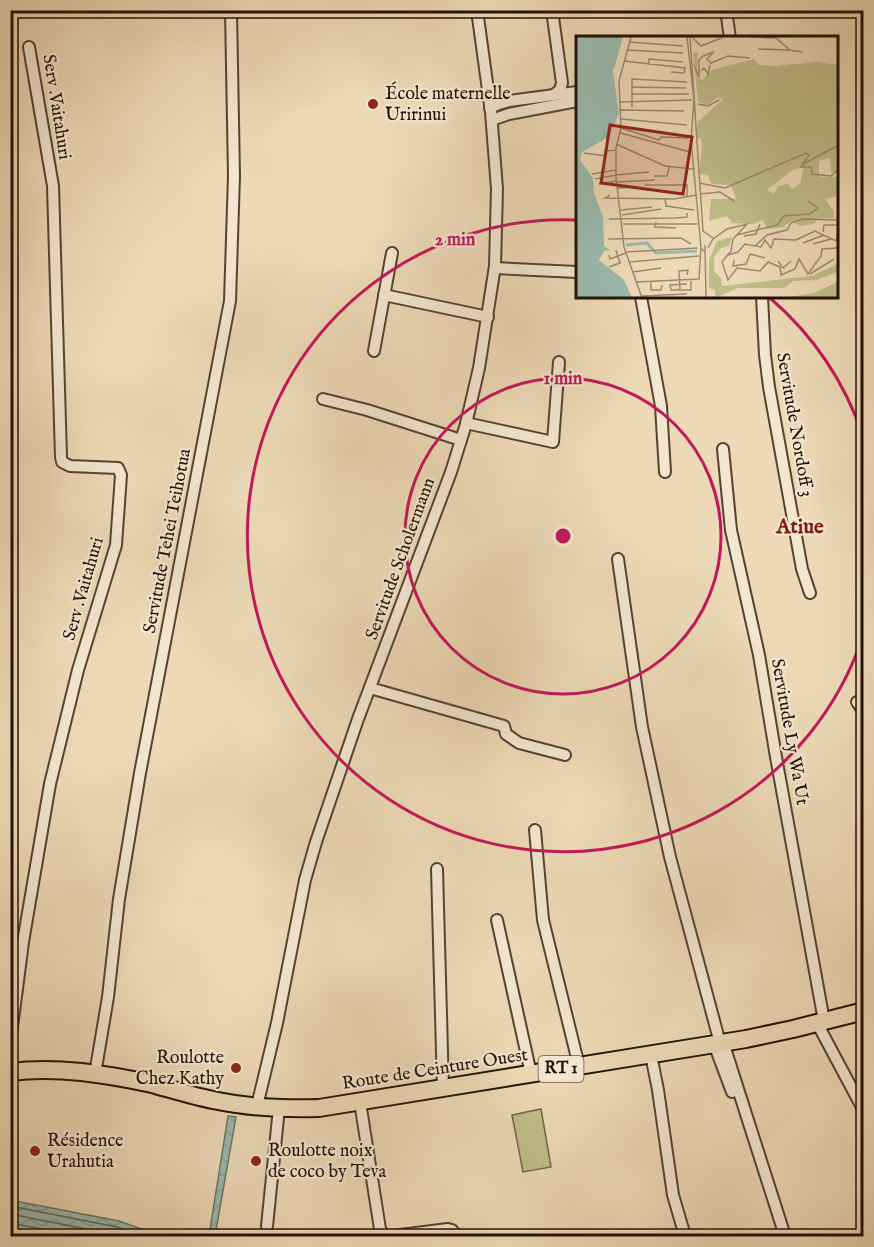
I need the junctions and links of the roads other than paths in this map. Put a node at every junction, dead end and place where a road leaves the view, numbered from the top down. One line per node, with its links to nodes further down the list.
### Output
1 (231, 10): 42 (street, Servitude Tehei Teihotua)
2 (477, 10): 10 (street, Servitude Scholermann)
3 (552, 10): 8 (street)
4 (726, 10): 5 (street)
5 (730, 36)
6 (30, 47): 37 (street, Serv .Vaitahuri)
7 (576, 92): 8 (street)
8 (555, 94): 10 (street)
9 (576, 100): 11 (street)
10 (490, 108): 11 (street, Servitude Scholermann)
11 (492, 120): 13 (street, Servitude Scholermann)
12 (392, 253): 15 (street)
13 (495, 268): 14 (street); 18 (street, Servitude Scholermann)
14 (576, 272)
15 (384, 295): 18 (street); 19 (street)
16 (641, 298): 25 (street)
17 (762, 298): 27 (street, Servitude Nordoff 3)
18 (488, 317): 22 (street, Servitude Scholermann)
19 (374, 351)
20 (559, 362): 22 (street)
21 (323, 399): 23 (street)
22 (466, 423): 23 (street, Servitude Scholermann)
23 (461, 440): 28 (street, Servitude Scholermann)
24 (723, 449): 36 (street, Servitude Ly Wa Ut)
25 (665, 472)
26 (618, 559): 38 (street)
27 (810, 593)
28 (370, 688): 31 (street); 46 (street, Servitude Scholermann)
29 (857, 702): 30 (street)
30 (864, 712)
31 (565, 756)
32 (535, 830): 40 (street)
33 (437, 869): 44 (street)
34 (497, 920): 43 (street)
35 (864, 1011): 36 (main road, Route de Ceinture Ouest / RT 1)
36 (821, 1022): 38 (main road, Route de Ceinture Ouest / RT 1); 48 (street, Servitude Ly Wa Ut)
37 (10, 1043)
38 (719, 1043): 39 (main road, Route de Ceinture Ouest / RT 1); 53 (street); 54 (street)
39 (651, 1055): 40 (main road, Route de Ceinture Ouest / RT 1); 52 (street)
40 (579, 1066): 43 (main road, Route de Ceinture Ouest / RT 1)
41 (10, 1072): 42 (main road, Route de Ceinture Ouest / RT 1)
42 (95, 1074): 46 (main road, Route de Ceinture Ouest / RT 1)
43 (531, 1074): 44 (main road, Route de Ceinture Ouest / RT 1)
44 (442, 1089): 45 (main road, Route de Ceinture Ouest / RT 1)
45 (360, 1102): 47 (main road, Route de Ceinture Ouest / RT 1); 50 (street)
46 (257, 1106): 47 (main road, Route de Ceinture Ouest / RT 1)
47 (279, 1108): 49 (street)
48 (864, 1111)
49 (267, 1226)
50 (385, 1236): 51 (street)
51 (456, 1236)
52 (685, 1236)
53 (777, 1236)
54 (785, 1236)

